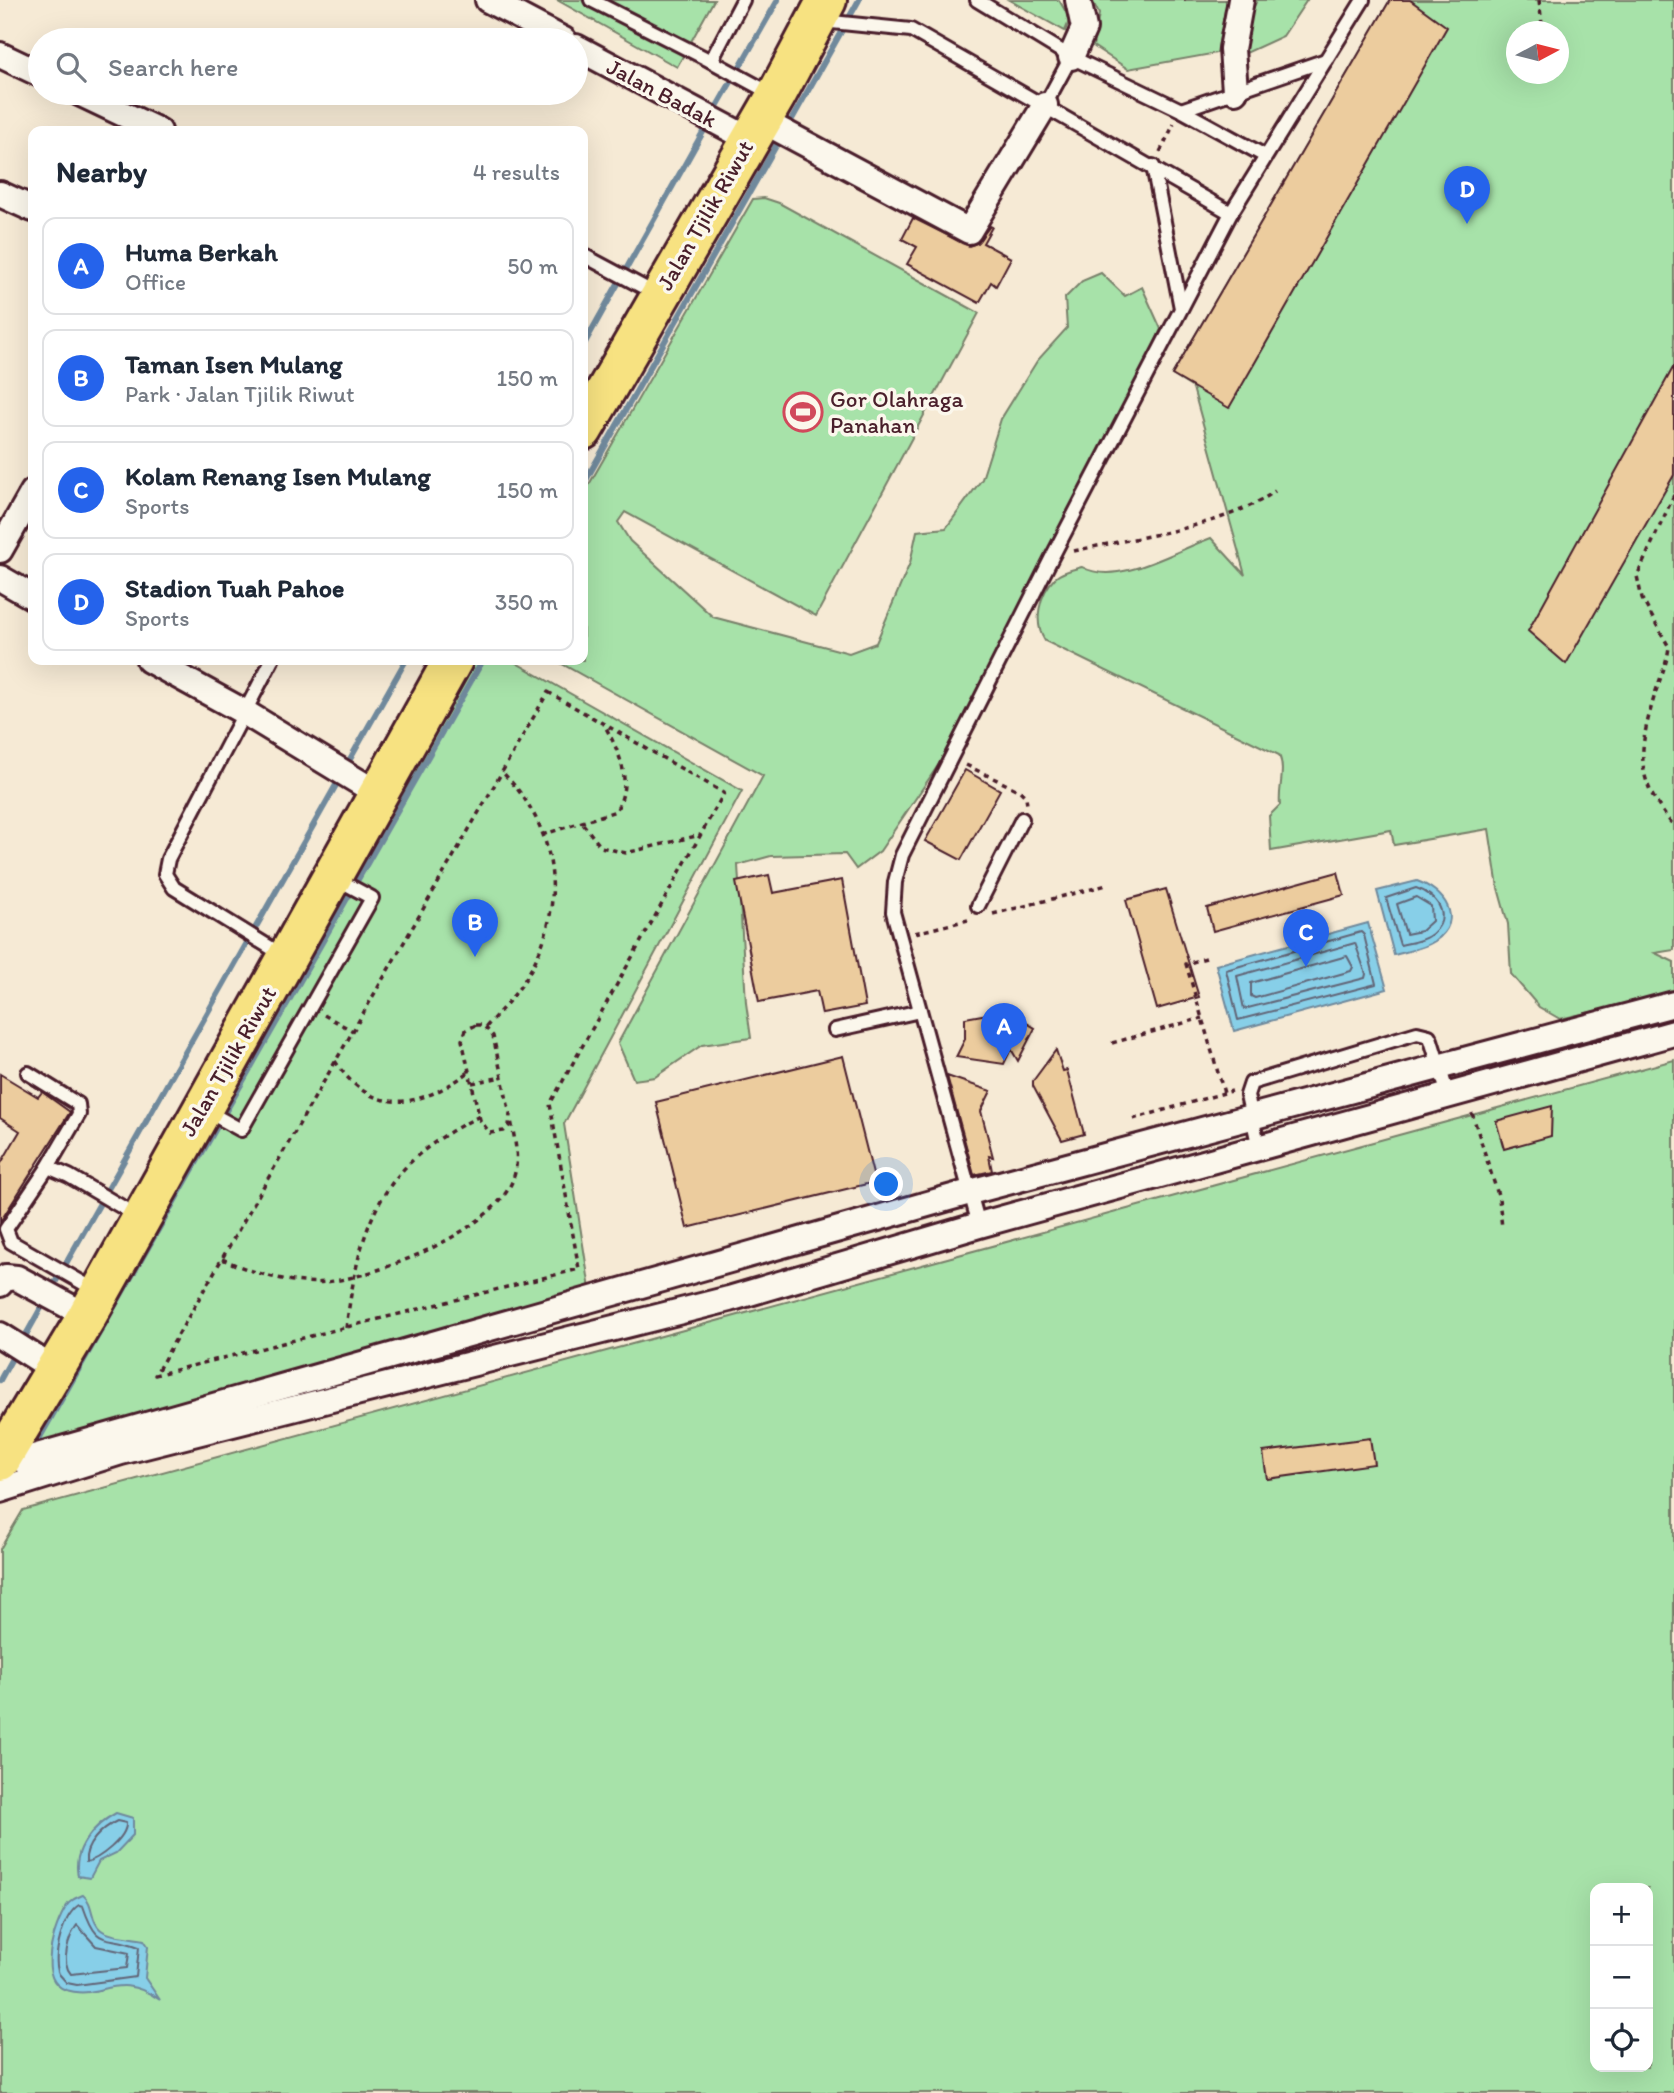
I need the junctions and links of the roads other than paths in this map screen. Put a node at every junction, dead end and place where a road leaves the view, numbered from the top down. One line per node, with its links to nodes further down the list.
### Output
1 (488, 0): 9 (street)
2 (591, 0): 14 (lane)
3 (743, 0): 14 (lane)
4 (977, 0): 12 (lane)
5 (1078, 0): 12 (street)
6 (1241, 0): 16 (street)
7 (1363, 0): 13 (lane)
8 (822, 10): 18 (lane); 20 (highway, Jalan Tjilik Riwut)
9 (541, 28)
10 (588, 52): 20 (street, Jalan Badak)
11 (0, 55): 15 (street)
12 (1071, 57): 18 (lane); 19 (lane)
13 (1326, 60): 16 (lane); 22 (lane)
14 (711, 61): 20 (lane)
15 (28, 68)
16 (1235, 91): 19 (lane)
17 (104, 105): 21 (street)
18 (1045, 105): 20 (street, Jalan Badak); 23 (lane)
19 (1181, 110): 22 (lane)
20 (769, 122): 28 (highway, Jalan Tjilik Riwut)
21 (148, 126)
22 (1265, 156): 26 (lane)
23 (1153, 166): 26 (lane); 29 (lane)
24 (0, 194): 25 (street)
25 (28, 207)
26 (1231, 213): 29 (lane)
27 (588, 257): 28 (lane)
28 (658, 296): 30 (highway, Jalan Tjilik Riwut)
29 (1181, 308): 45 (lane)
30 (588, 421)
31 (28, 501): 32 (street)
32 (0, 550)
33 (0, 578): 34 (street)
34 (28, 594)
35 (158, 665): 38 (street)
36 (269, 665): 38 (lane)
37 (450, 665): 39 (highway, Jalan Tjilik Riwut)
38 (244, 712): 39 (street); 43 (lane)
39 (377, 793): 41 (highway, Jalan Tjilik Riwut)
40 (1022, 819): 42 (lane)
41 (332, 876): 43 (highway, Jalan Tjilik Riwut); 51 (lane)
42 (982, 911)
43 (287, 958): 51 (highway, Jalan Tjilik Riwut)
44 (1674, 1004): 48 (street)
45 (920, 1011): 46 (lane); 55 (lane)
46 (835, 1030)
47 (1674, 1033): 50 (street)
48 (1440, 1069): 50 (lane); 52 (street); 52 (lane)
49 (28, 1073): 54 (lane)
50 (1457, 1093): 53 (street)
51 (202, 1108): 56 (highway, Jalan Tjilik Riwut)
52 (1251, 1116): 53 (lane); 55 (street)
53 (1259, 1148): 57 (street)
54 (48, 1167): 56 (lane); 59 (lane)
55 (970, 1192): 57 (lane); 62 (street)
56 (140, 1217): 59 (highway, Jalan Tjilik Riwut)
57 (979, 1225): 62 (street)
58 (0, 1284): 59 (street)
59 (93, 1304): 61 (highway, Jalan Tjilik Riwut)
60 (0, 1335): 61 (street)
61 (55, 1370): 62 (highway, Jalan Tjilik Riwut)
62 (1, 1468)

